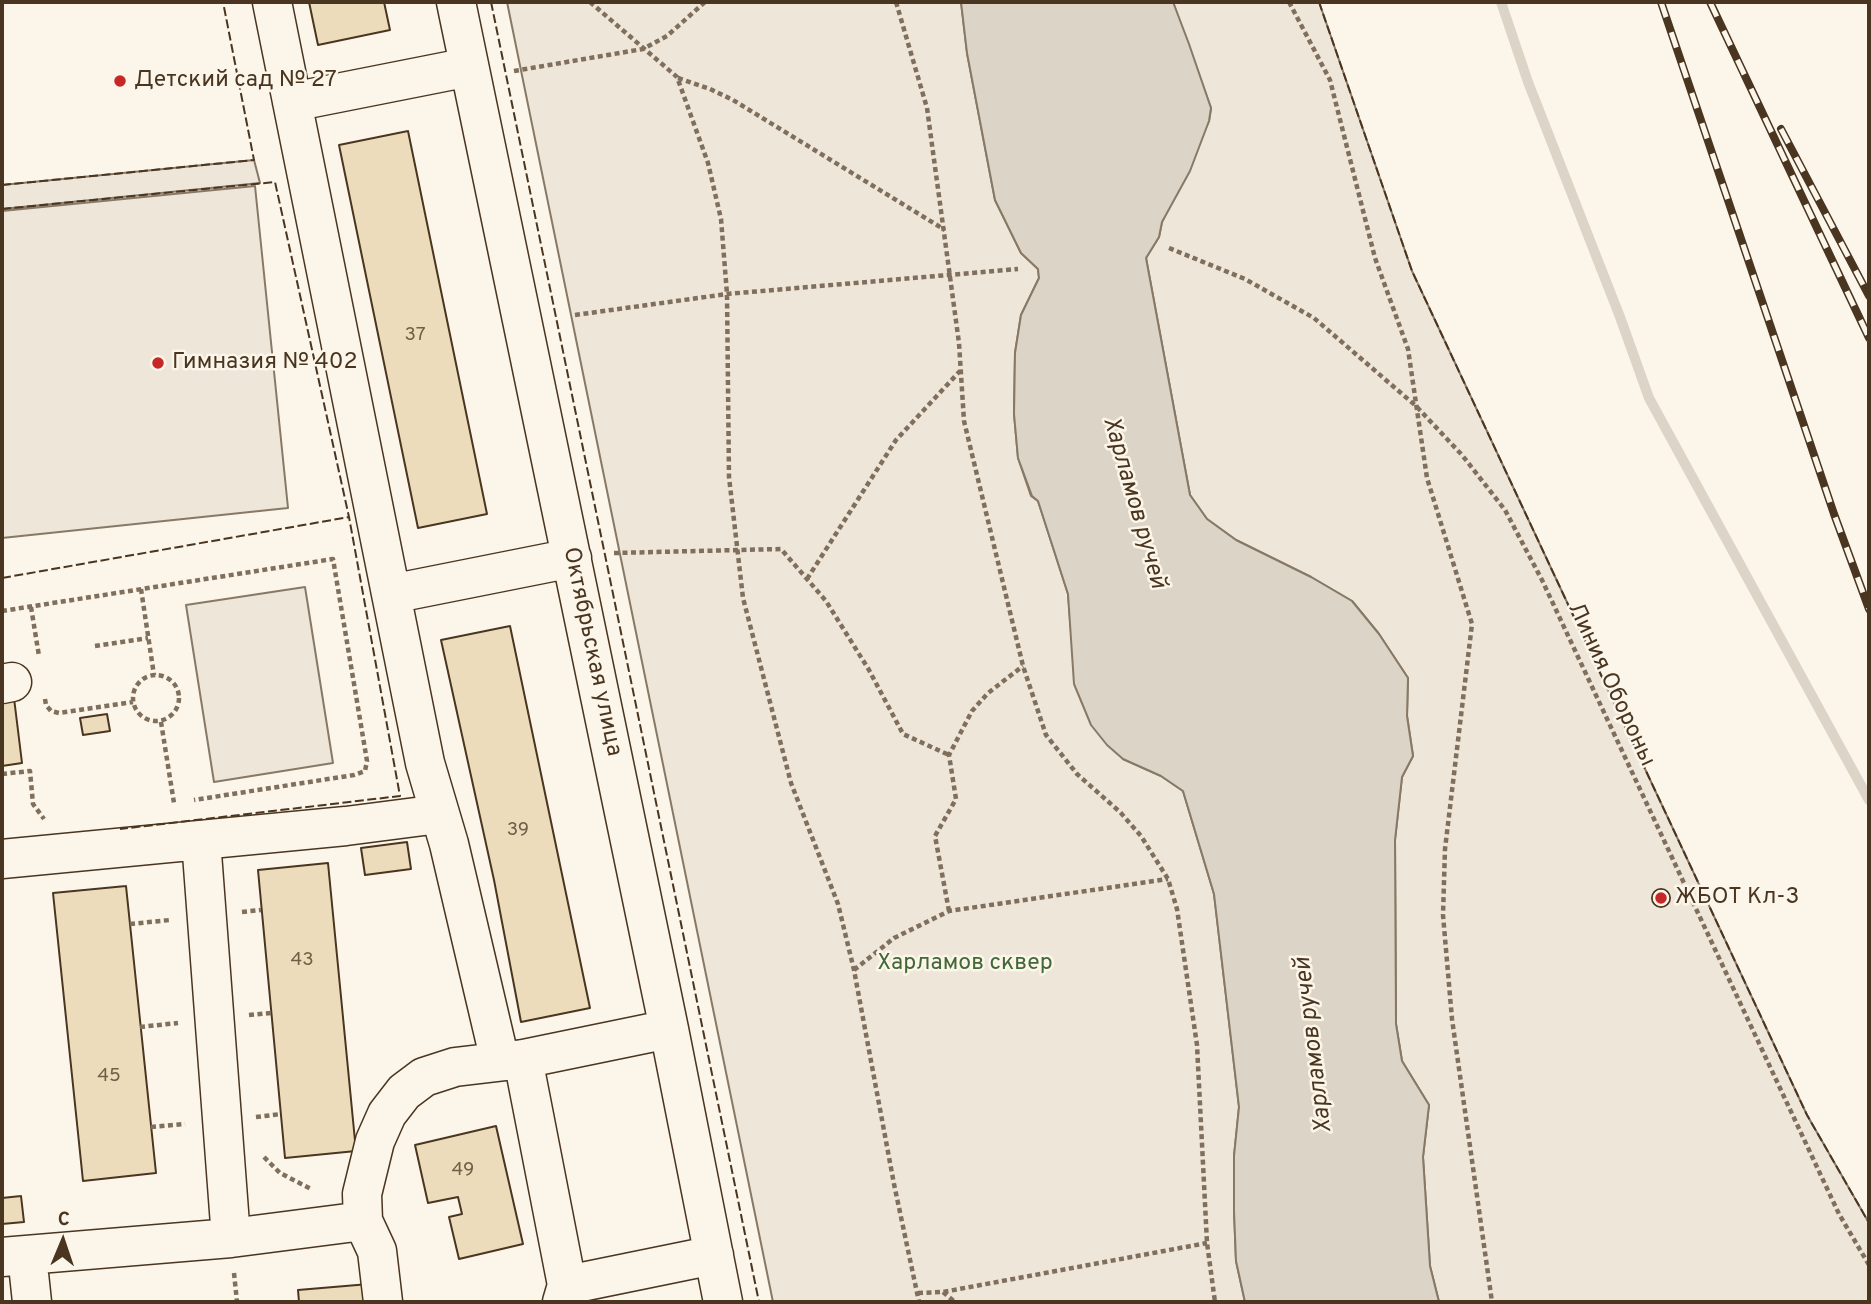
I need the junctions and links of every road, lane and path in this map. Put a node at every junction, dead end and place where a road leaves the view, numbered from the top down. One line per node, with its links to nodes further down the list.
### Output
1 (272, 2): 11 (street)
2 (456, 2): 8 (street, Октябрьская улица)
3 (590, 2): 7 (path)
4 (705, 2): 7 (path)
5 (896, 2): 12 (path)
6 (1289, 2): 19 (path)
7 (643, 48): 9 (path); 10 (path)
8 (469, 67): 11 (street); 22 (street, Октябрьская улица)
9 (514, 71)
10 (677, 77): 12 (path); 16 (path)
11 (292, 102): 25 (street)
12 (945, 230): 15 (path)
13 (1169, 248): 19 (path, Линия Обороны)
14 (1018, 269): 15 (path)
15 (950, 275): 16 (path); 18 (path)
16 (727, 294): 17 (path); 20 (path)
17 (575, 315)
18 (961, 370): 23 (path); 30 (path)
19 (1416, 406): 54 (path, Линия Обороны); 64 (path)
20 (736, 549): 21 (path); 23 (path); 45 (path)
21 (614, 553)
22 (572, 558): 25 (street); 46 (street, Октябрьская улица)
23 (807, 579): 35 (path)
24 (141, 589): 26 (path); 28 (path); 37 (path)
25 (391, 594): 39 (street)
26 (31, 607): 27 (path); 32 (path)
27 (2, 611)
28 (148, 638): 29 (path); 31 (path)
29 (95, 646)
30 (1023, 666): 35 (path); 43 (path)
31 (154, 675): 33 (path); 34 (path)
32 (24, 679): 33 (path)
33 (133, 702): 34 (path)
34 (161, 722): 37 (path)
35 (948, 755): 44 (path)
36 (2, 774): 40 (path)
37 (174, 803): 38 (path)
38 (161, 805)
39 (439, 814): 41 (street); 47 (street)
40 (45, 820)
41 (201, 840): 42 (street); 50 (street)
42 (2, 859)
43 (1168, 879): 44 (path); 51 (path)
44 (949, 911): 45 (path)
45 (854, 970): 57 (path)
46 (669, 1029): 47 (street); 52 (street, Октябрьская улица)
47 (511, 1060): 49 (street); 56 (street)
48 (259, 1148): 49 (path)
49 (355, 1222): 50 (street); 59 (street)
50 (231, 1238): 53 (street)
51 (1207, 1243): 55 (path); 63 (path)
52 (714, 1255): 56 (street); 60 (street, Октябрьская улица)
53 (15, 1256): 58 (street)
54 (1869, 1265)
55 (943, 1292): 57 (path); 62 (path)
56 (565, 1293)
57 (918, 1293): 61 (path)
58 (32, 1302)
59 (383, 1302)
60 (723, 1302)
61 (919, 1302)
62 (955, 1302)
63 (1215, 1302)
64 (1492, 1302)

